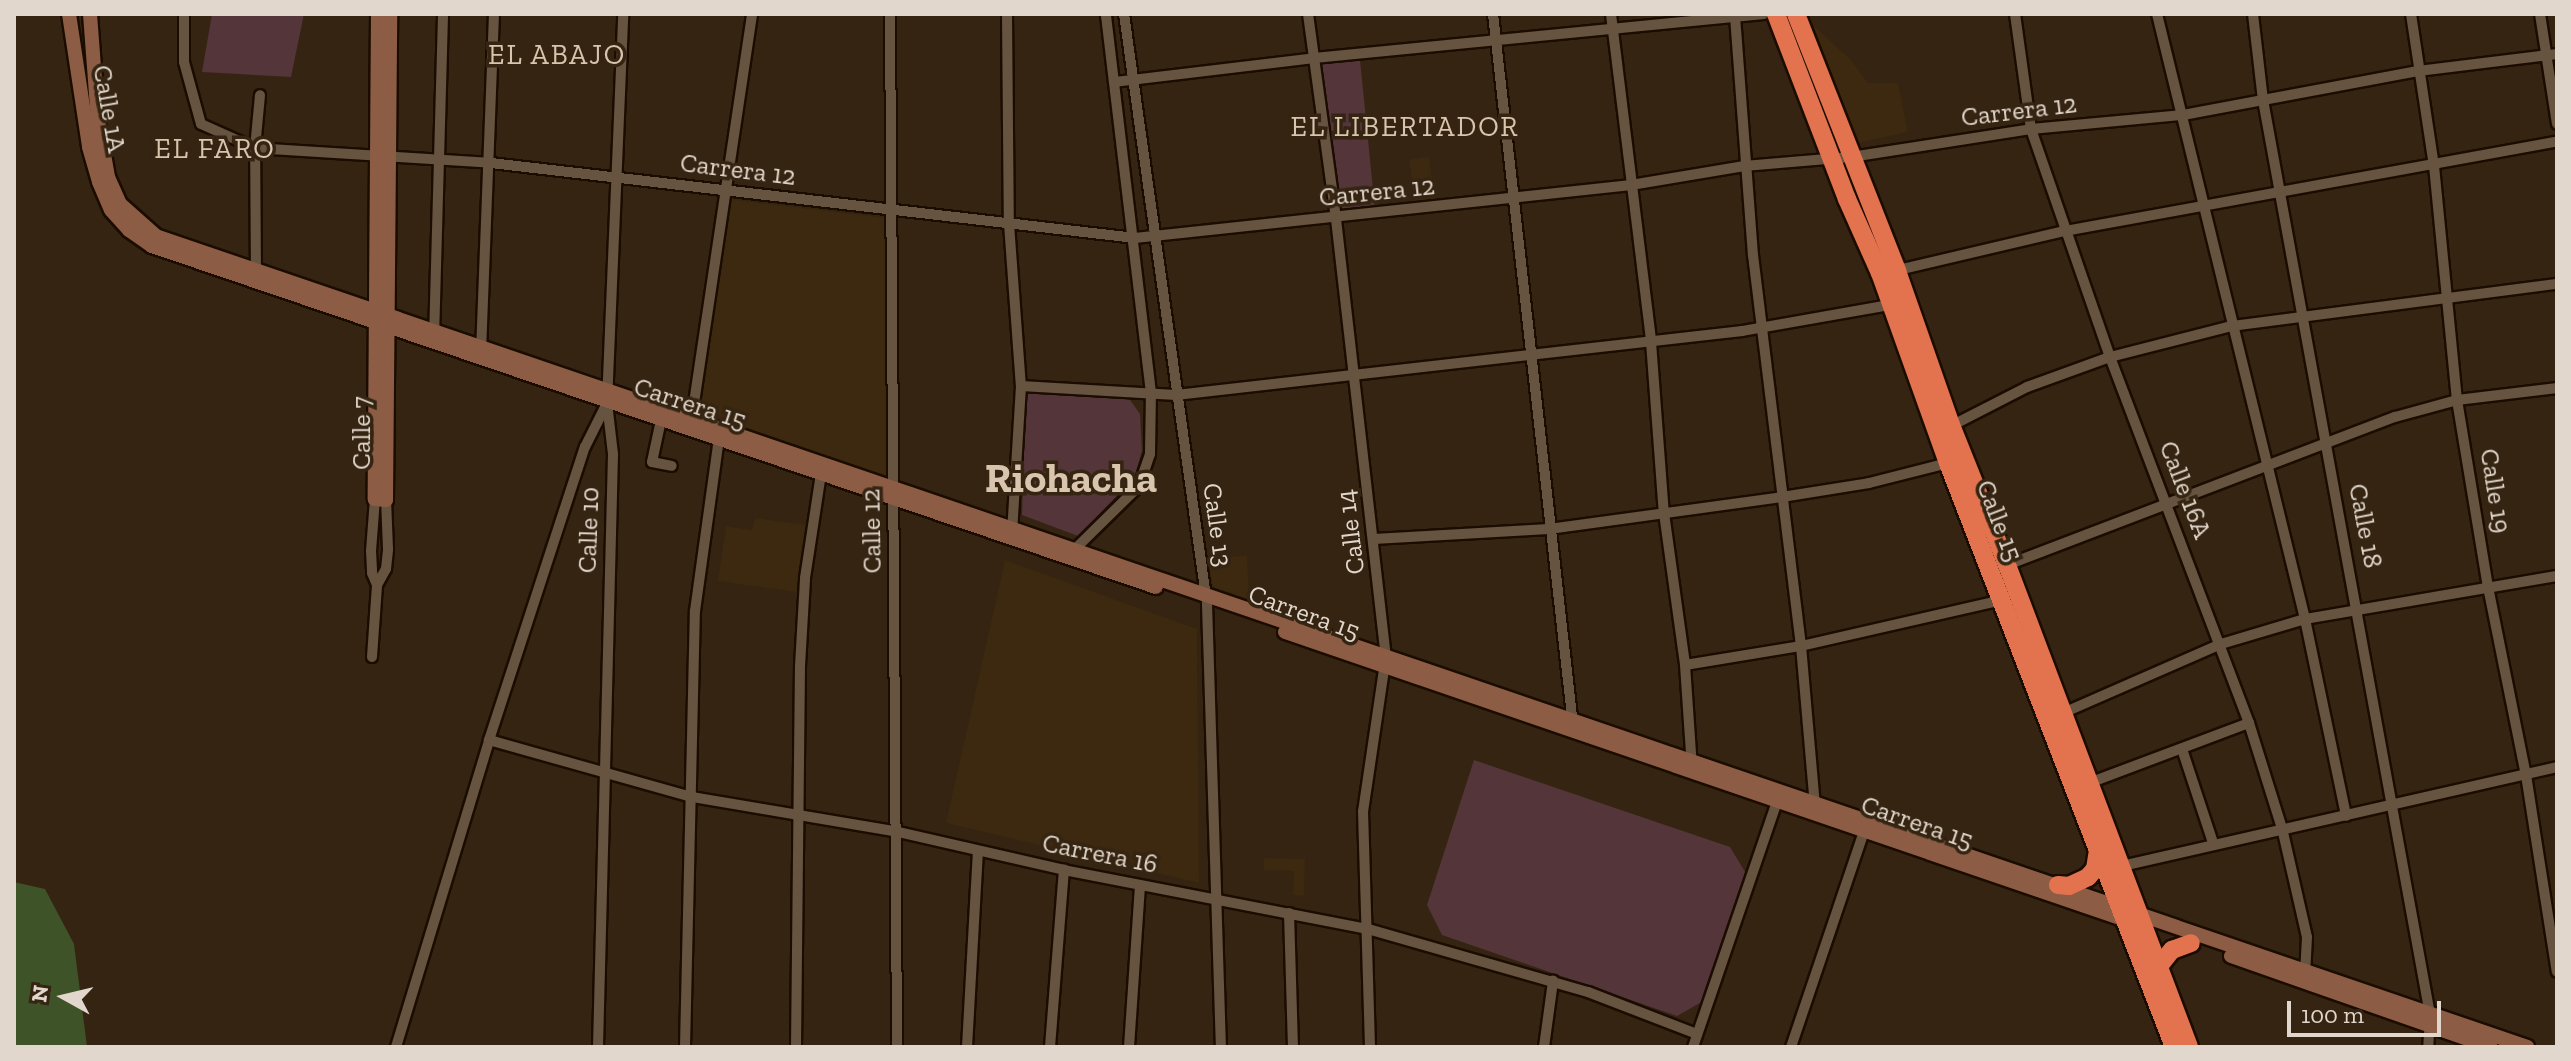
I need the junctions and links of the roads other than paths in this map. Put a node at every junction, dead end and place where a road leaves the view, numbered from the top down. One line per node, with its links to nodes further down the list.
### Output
1 (69, 14): 30 (main road, Calle 1A)
2 (90, 14): 28 (main road, Calle 1A)
3 (184, 14): 41 (street, Carrera 12)
4 (378, 14): 43 (main road, Calle 7)
5 (390, 14): 43 (main road, Calle 7)
6 (443, 14): 45 (street)
7 (494, 14): 46 (street)
8 (623, 14): 49 (street, Calle 10)
9 (752, 14): 51 (street)
10 (890, 14): 56 (street, Calle 12)
11 (1007, 14): 58 (street)
12 (1106, 14): 34 (street)
13 (1124, 14): 33 (street, Calle 13)
14 (1308, 14): 31 (street, Calle 14)
15 (1493, 14): 27 (street)
16 (1611, 14): 26 (street)
17 (1764, 14): 25 (street)
18 (1776, 14): 44 (highway, Calle 15)
19 (1796, 14): 42 (highway, Calle 15)
20 (2015, 14): 39 (street, Calle 16A)
21 (2157, 14): 37 (street)
22 (2253, 14): 36 (street, Calle 18)
23 (2411, 14): 32 (street, Calle 19)
24 (2540, 14): 29 (street)
25 (1735, 16): 26 (street); 47 (street)
26 (1612, 28): 27 (street); 50 (street)
27 (1496, 39): 31 (street); 53 (street)
28 (93, 55): 30 (main road); 55 (main road, Calle 1A)
29 (2551, 55): 32 (street, Carrera 12); 38 (street)
30 (75, 58): 55 (main road, Calle 1A)
31 (1314, 58): 33 (street); 57 (street, Calle 14)
32 (2418, 71): 36 (street, Carrera 12); 48 (street, Calle 19)
33 (1131, 80): 34 (street); 60 (street, Calle 13)
34 (1114, 82): 61 (street)
35 (260, 95): 41 (street)
36 (2263, 100): 37 (street, Carrera 12); 52 (street, Calle 18)
37 (2183, 115): 39 (street, Carrera 12); 54 (street)
38 (2557, 124)
39 (2031, 129): 42 (street, Carrera 12); 59 (street, Calle 16A)
40 (2557, 142): 48 (street)
41 (255, 148): 43 (street, Carrera 12); 63 (street)
42 (1851, 157): 44 (street, Carrera 12); 62 (highway, Calle 15)
43 (384, 158): 45 (street, Carrera 12); 68 (main road, Calle 7)
44 (1831, 158): 47 (street, Carrera 12); 62 (highway, Calle 15)
45 (438, 159): 46 (street, Carrera 12); 71 (street)
46 (491, 163): 49 (street, Carrera 12); 73 (street)
47 (1744, 166): 50 (street, Carrera 12); 70 (street)
48 (2434, 166): 52 (street); 65 (street, Calle 19)
49 (618, 177): 51 (street, Carrera 12); 81 (street, Calle 10)
50 (1631, 185): 53 (street, Carrera 12); 72 (street)
51 (723, 190): 56 (street, Carrera 12); 84 (street)
52 (2281, 194): 54 (street); 67 (street, Calle 18)
53 (1513, 198): 57 (street, Carrera 12); 74 (street)
54 (2203, 206): 59 (street); 69 (street)
55 (115, 207): 63 (main road, Carrera 15)
56 (892, 210): 58 (street, Carrera 12); 94 (street, Calle 12)
57 (1336, 219): 60 (street, Carrera 12); 76 (street, Calle 14)
58 (1009, 224): 61 (street, Carrera 12); 77 (street)
59 (2065, 231): 62 (street); 75 (street, Calle 16A)
60 (1154, 237): 61 (street, Carrera 12); 80 (street, Calle 13)
61 (1135, 238): 79 (street)
62 (1889, 272): 66 (highway, Calle 15); 85 (highway, Calle 15)
63 (256, 277): 68 (main road, Carrera 15)
64 (2557, 284): 65 (street)
65 (2447, 299): 67 (street); 82 (street, Calle 19)
66 (1889, 305): 70 (street); 85 (highway, Calle 15)
67 (2302, 315): 69 (street); 87 (street, Calle 18)
68 (381, 318): 71 (main road, Carrera 15); 96 (main road, Calle 7)
69 (2232, 326): 75 (street); 91 (street)
70 (1763, 328): 72 (street); 95 (street)
71 (434, 337): 73 (main road, Carrera 15)
72 (1651, 342): 74 (street); 98 (street)
73 (481, 353): 81 (main road, Carrera 15)
74 (1530, 356): 76 (street); 99 (street)
75 (2110, 357): 85 (street); 97 (street, Calle 16A)
76 (1354, 374): 80 (street); 101 (street, Calle 14)
77 (1021, 386): 79 (street); 100 (street)
78 (2557, 388): 82 (street)
79 (1151, 393): 80 (street); 102 (street)
80 (1176, 395): 107 (street, Calle 13)
81 (608, 397): 83 (main road, Carrera 15); 84 (main road); 88 (street); 89 (street, Calle 10)
82 (2457, 400): 87 (street); 106 (street, Calle 19)
83 (661, 420): 84 (main road, Carrera 15); 92 (street)
84 (690, 424): 86 (main road, Carrera 15); 94 (main road)
85 (1944, 430): 90 (highway, Calle 15); 103 (highway, Calle 15)
86 (719, 439): 93 (main road, Carrera 15); 126 (street)
87 (2326, 444): 91 (street); 109 (street, Calle 18)
88 (585, 447): 89 (street); 119 (street)
89 (613, 454): 123 (street, Calle 10)
90 (1948, 463): 95 (street); 108 (highway, Calle 15)
91 (2268, 465): 97 (street); 110 (street)
92 (672, 466)
93 (821, 474): 94 (main road, Carrera 15); 130 (street)
94 (894, 493): 100 (main road, Carrera 15); 134 (street, Calle 12)
95 (1782, 497): 98 (street); 112 (street)
96 (380, 499): 105 (street); 105 (street)
97 (2167, 501): 103 (street); 111 (street, Calle 16A)
98 (1664, 513): 99 (street); 115 (street)
99 (1549, 529): 101 (street); 118 (street)
100 (1012, 534): 102 (main road, Carrera 15); 107 (main road, Carrera 15)
101 (1374, 539): 114 (street, Calle 14)
102 (1075, 549): 107 (main road, Carrera 15)
103 (2007, 565): 116 (highway, Calle 15)
104 (2557, 576): 106 (street)
105 (377, 585): 113 (street)
106 (2488, 587): 109 (street); 124 (street, Calle 19)
107 (1206, 599): 114 (main road, Carrera 15); 142 (street, Calle 13)
108 (2002, 600): 112 (street); 136 (highway, Calle 15)
109 (2359, 609): 110 (street); 128 (street, Calle 18)
110 (2305, 619): 111 (street); 131 (street)
111 (2221, 644): 116 (street); 117 (street, Calle 16A)
112 (1801, 646): 115 (street); 129 (street)
113 (372, 657)
114 (1386, 662): 118 (main road, Carrera 15); 145 (street, Calle 14)
115 (1685, 665): 122 (street)
116 (2063, 713): 125 (highway, Calle 15)
117 (2249, 723): 120 (street); 133 (street, Calle 16A)
118 (1572, 726): 122 (main road, Carrera 15)
119 (489, 740): 123 (street, Carrera 16); 153 (street)
120 (2182, 749): 125 (street); 135 (street)
121 (2557, 767): 124 (street)
122 (1692, 768): 127 (main road, Carrera 15); 129 (main road, Carrera 15)
123 (604, 775): 126 (street, Carrera 16); 154 (street, Calle 10)
124 (2526, 775): 128 (street); 148 (street, Calle 19)
125 (2089, 783): 138 (highway, Calle 15)
126 (692, 797): 130 (street, Carrera 16); 155 (street)
127 (1777, 802): 129 (main road, Carrera 15); 152 (street)
128 (2391, 804): 131 (street); 151 (street, Calle 18)
129 (1814, 808): 132 (main road, Carrera 15)
130 (797, 815): 134 (street, Carrera 16); 156 (street)
131 (2346, 816): 133 (street)
132 (1866, 826): 141 (main road, Carrera 15); 144 (main road, Carrera 15); 166 (street)
133 (2282, 828): 135 (street); 149 (street, Calle 16A)
134 (894, 831): 137 (street, Carrera 16); 157 (street, Calle 12)
135 (2213, 843): 138 (street)
136 (2098, 848): 141 (highway); 144 (highway, Calle 15)
137 (978, 851): 139 (street, Carrera 16); 158 (street)
138 (2122, 866): 144 (highway, Calle 15)
139 (1064, 870): 140 (street, Carrera 16); 159 (street)
140 (1140, 885): 142 (street, Carrera 16); 160 (street)
141 (2058, 885): 144 (main road, Carrera 15)
142 (1216, 900): 143 (street, Carrera 16); 161 (street, Calle 13)
143 (1289, 913): 145 (street, Carrera 16); 162 (street)
144 (2133, 918): 146 (main road, Carrera 15); 147 (highway, Calle 15); 149 (main road, Carrera 15); 167 (highway, Calle 15)
145 (1368, 929): 150 (street, Carrera 16); 163 (street, Calle 14)
146 (2191, 943): 147 (highway); 149 (main road, Carrera 15)
147 (2159, 966): 168 (highway, Calle 15)
148 (2557, 972)
149 (2305, 977): 151 (main road, Carrera 15)
150 (1553, 981): 152 (street, Carrera 16); 164 (street)
151 (2430, 1020): 169 (street, Calle 18); 170 (main road, Carrera 15); 171 (main road, Carrera 15)
152 (1695, 1041): 165 (street, Carrera 16)
153 (396, 1047)
154 (598, 1047)
155 (685, 1047)
156 (796, 1047)
157 (897, 1047)
158 (967, 1047)
159 (1050, 1047)
160 (1129, 1047)
161 (1221, 1047)
162 (1293, 1047)
163 (1370, 1047)
164 (1544, 1047)
165 (1706, 1047)
166 (1791, 1047)
167 (2174, 1047)
168 (2189, 1047)
169 (2428, 1047)
170 (2491, 1047)
171 (2527, 1047)

